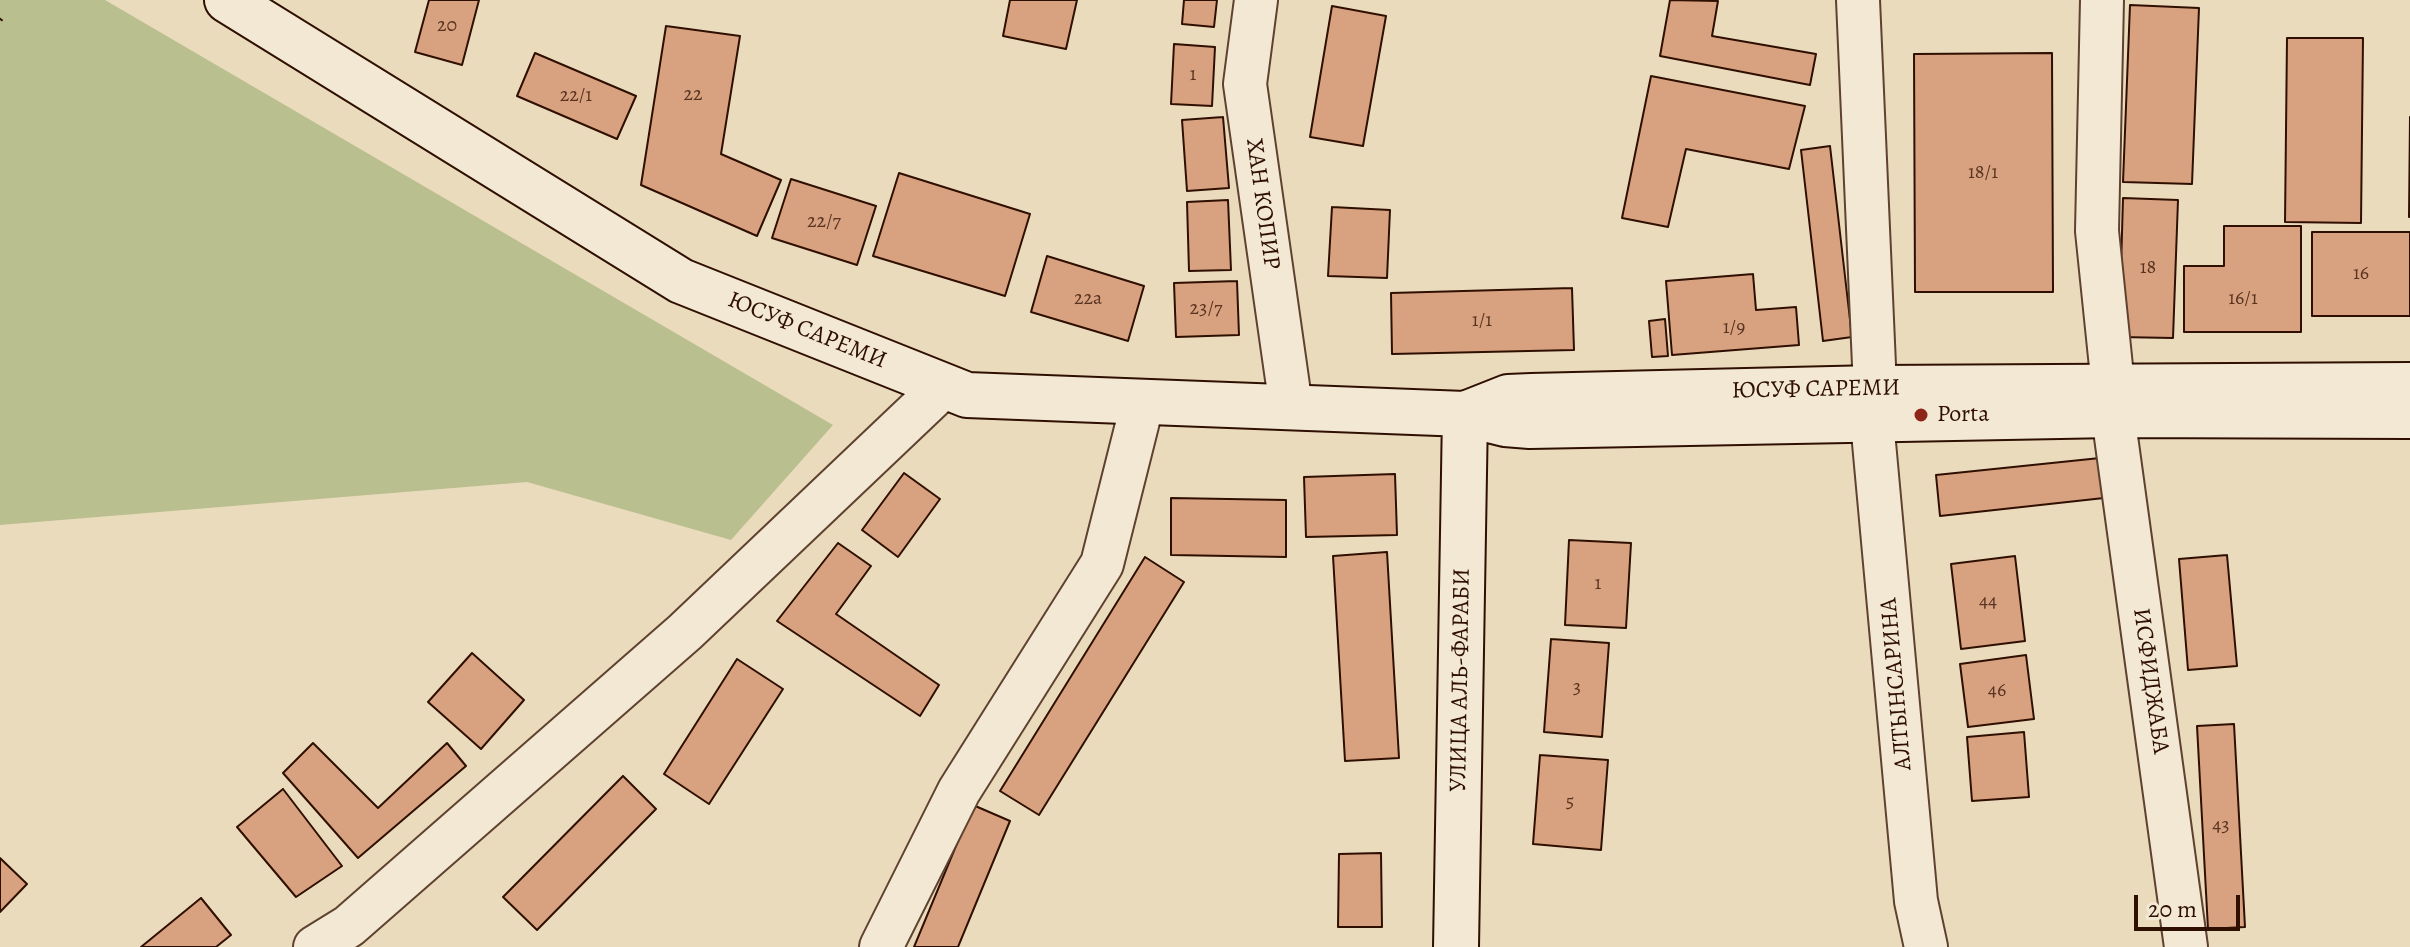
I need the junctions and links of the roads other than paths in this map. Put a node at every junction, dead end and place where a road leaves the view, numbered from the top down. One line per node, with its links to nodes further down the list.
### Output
1 (227, 0): 6 (main road, ЮСУФ САРЕМИ)
2 (1256, 0): 10 (street, ХАН КОПИР)
3 (1858, 0): 9 (street, АЛТЫНСАРИНА)
4 (2102, 0): 8 (street, ИСФИДЖАБА)
5 (2410, 385): 8 (main road, ЮСУФ САРЕМИ)
6 (944, 386): 7 (main road, ЮСУФ САРЕМИ); 13 (street)
7 (1143, 401): 10 (main road, ЮСУФ САРЕМИ); 14 (street)
8 (2113, 401): 9 (main road, ЮСУФ САРЕМИ); 12 (main road, ЮСУФ САРЕМИ); 17 (street, ИСФИДЖАБА)
9 (1874, 404): 11 (main road, ЮСУФ САРЕМИ); 16 (street, АЛТЫНСАРИНА)
10 (1291, 407): 11 (main road, ЮСУФ САРЕМИ)
11 (1465, 414): 15 (main road, УЛИЦА АЛЬ-ФАРАБИ)
12 (2410, 416)
13 (315, 947)
14 (881, 947)
15 (1456, 947)
16 (1926, 947)
17 (2186, 947)

